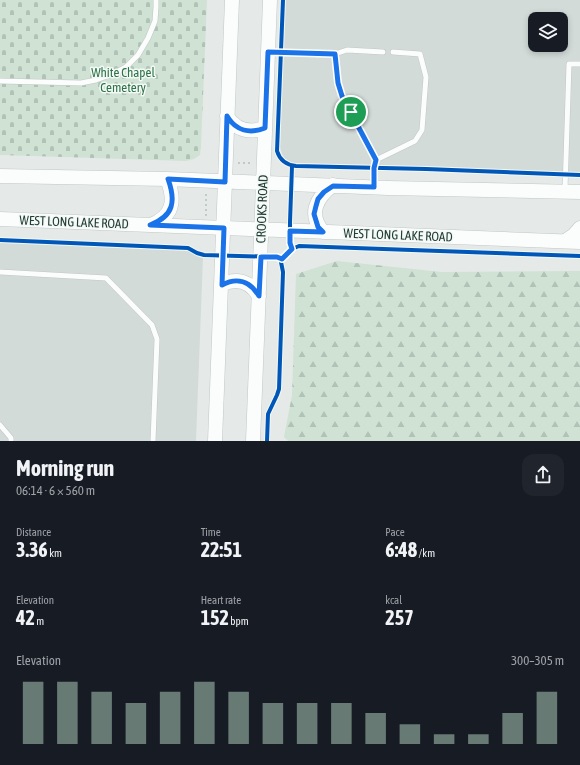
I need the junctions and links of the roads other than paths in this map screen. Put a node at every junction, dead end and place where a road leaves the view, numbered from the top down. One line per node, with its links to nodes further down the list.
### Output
1 (156, 0): 9 (lane)
2 (232, 0): 10 (main road)
3 (270, 0): 4 (main road, CROOKS ROAD)
4 (268, 52): 7 (lane); 11 (main road, CROOKS ROAD)
5 (383, 52): 7 (lane)
6 (393, 52): 12 (lane)
7 (335, 54): 12 (lane)
8 (580, 64): 19 (lane)
9 (0, 81)
10 (227, 116): 11 (main road); 15 (main road)
11 (265, 128): 16 (main road, CROOKS ROAD)
12 (376, 160): 18 (lane)
13 (0, 176): 14 (main road)
14 (168, 179): 15 (main road); 21 (main road)
15 (225, 182): 16 (main road); 22 (main road)
16 (263, 183): 17 (main road); 24 (main road, CROOKS ROAD)
17 (333, 186): 18 (main road); 25 (main road)
18 (374, 187): 19 (main road)
19 (576, 193)
20 (0, 219): 21 (main road, WEST LONG LAKE ROAD)
21 (150, 225): 22 (main road, WEST LONG LAKE ROAD)
22 (224, 228): 24 (main road, WEST LONG LAKE ROAD); 29 (main road)
23 (580, 228): 26 (main road)
24 (262, 229): 25 (main road, WEST LONG LAKE ROAD); 30 (main road, CROOKS ROAD)
25 (323, 232): 26 (main road, WEST LONG LAKE ROAD)
26 (565, 241): 27 (main road, WEST LONG LAKE ROAD)
27 (580, 242)
28 (0, 272): 33 (lane)
29 (222, 285): 30 (main road); 34 (main road)
30 (259, 296): 35 (main road, CROOKS ROAD)
31 (0, 425): 32 (lane)
32 (11, 441)
33 (153, 441)
34 (215, 441)
35 (252, 441)

